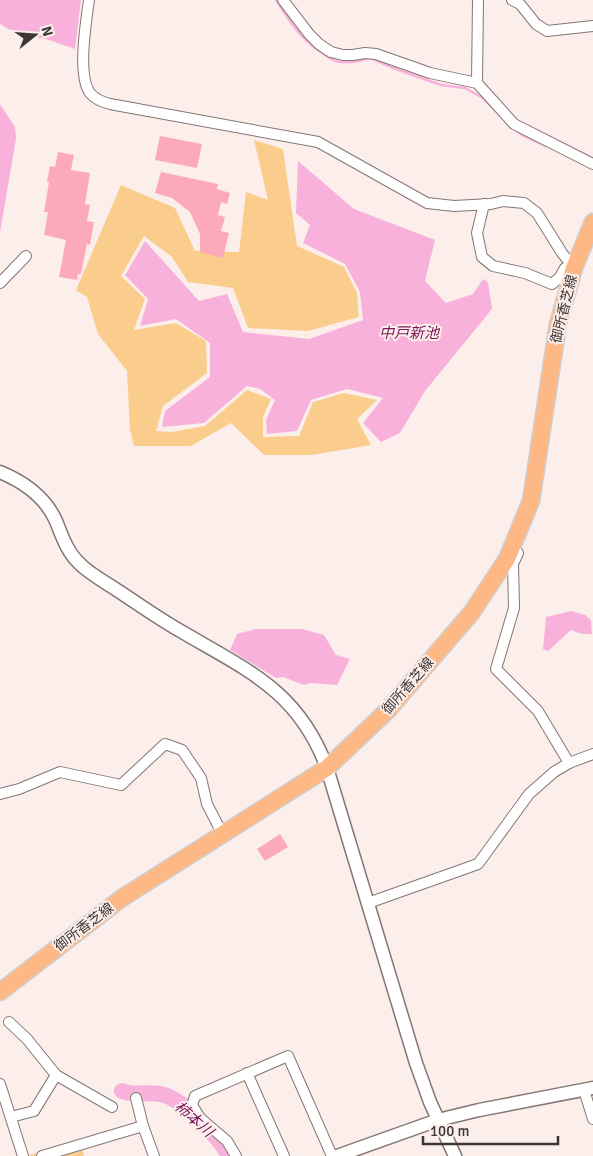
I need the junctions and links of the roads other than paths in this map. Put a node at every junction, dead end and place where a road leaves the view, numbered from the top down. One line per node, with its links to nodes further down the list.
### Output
1 (89, 0): 8 (street)
2 (283, 0): 6 (street)
3 (478, 0): 6 (street)
4 (512, 0): 5 (street)
5 (593, 26)
6 (477, 83): 7 (street)
7 (593, 164)
8 (484, 204): 12 (street); 12 (street)
9 (593, 222): 10 (main road, 御所香芝線)
10 (588, 246): 12 (main road, 御所香芝線)
11 (26, 256): 13 (street)
12 (574, 268): 15 (main road, 御所香芝線)
13 (0, 283)
14 (0, 472): 18 (street)
15 (509, 566): 17 (street); 18 (main road, 御所香芝線)
16 (593, 754): 17 (street)
17 (569, 763): 21 (street)
18 (327, 768): 20 (main road, 御所香芝線); 21 (street)
19 (0, 794): 20 (street)
20 (223, 835): 22 (main road, 御所香芝線)
21 (368, 903): 32 (street)
22 (5, 987)
23 (9, 1022): 25 (street)
24 (247, 1073): 37 (street); 38 (street); 39 (street)
25 (56, 1075): 29 (street); 30 (street)
26 (0, 1085): 30 (street)
27 (589, 1089): 31 (street); 32 (street)
28 (136, 1098): 33 (street)
29 (112, 1108)
30 (11, 1117): 34 (street)
31 (593, 1119)
32 (438, 1120): 40 (street); 41 (street)
33 (143, 1126): 35 (street); 36 (street)
34 (23, 1156)
35 (42, 1156)
36 (154, 1156)
37 (236, 1156)
38 (284, 1156)
39 (332, 1156)
40 (338, 1156)
41 (455, 1156)

